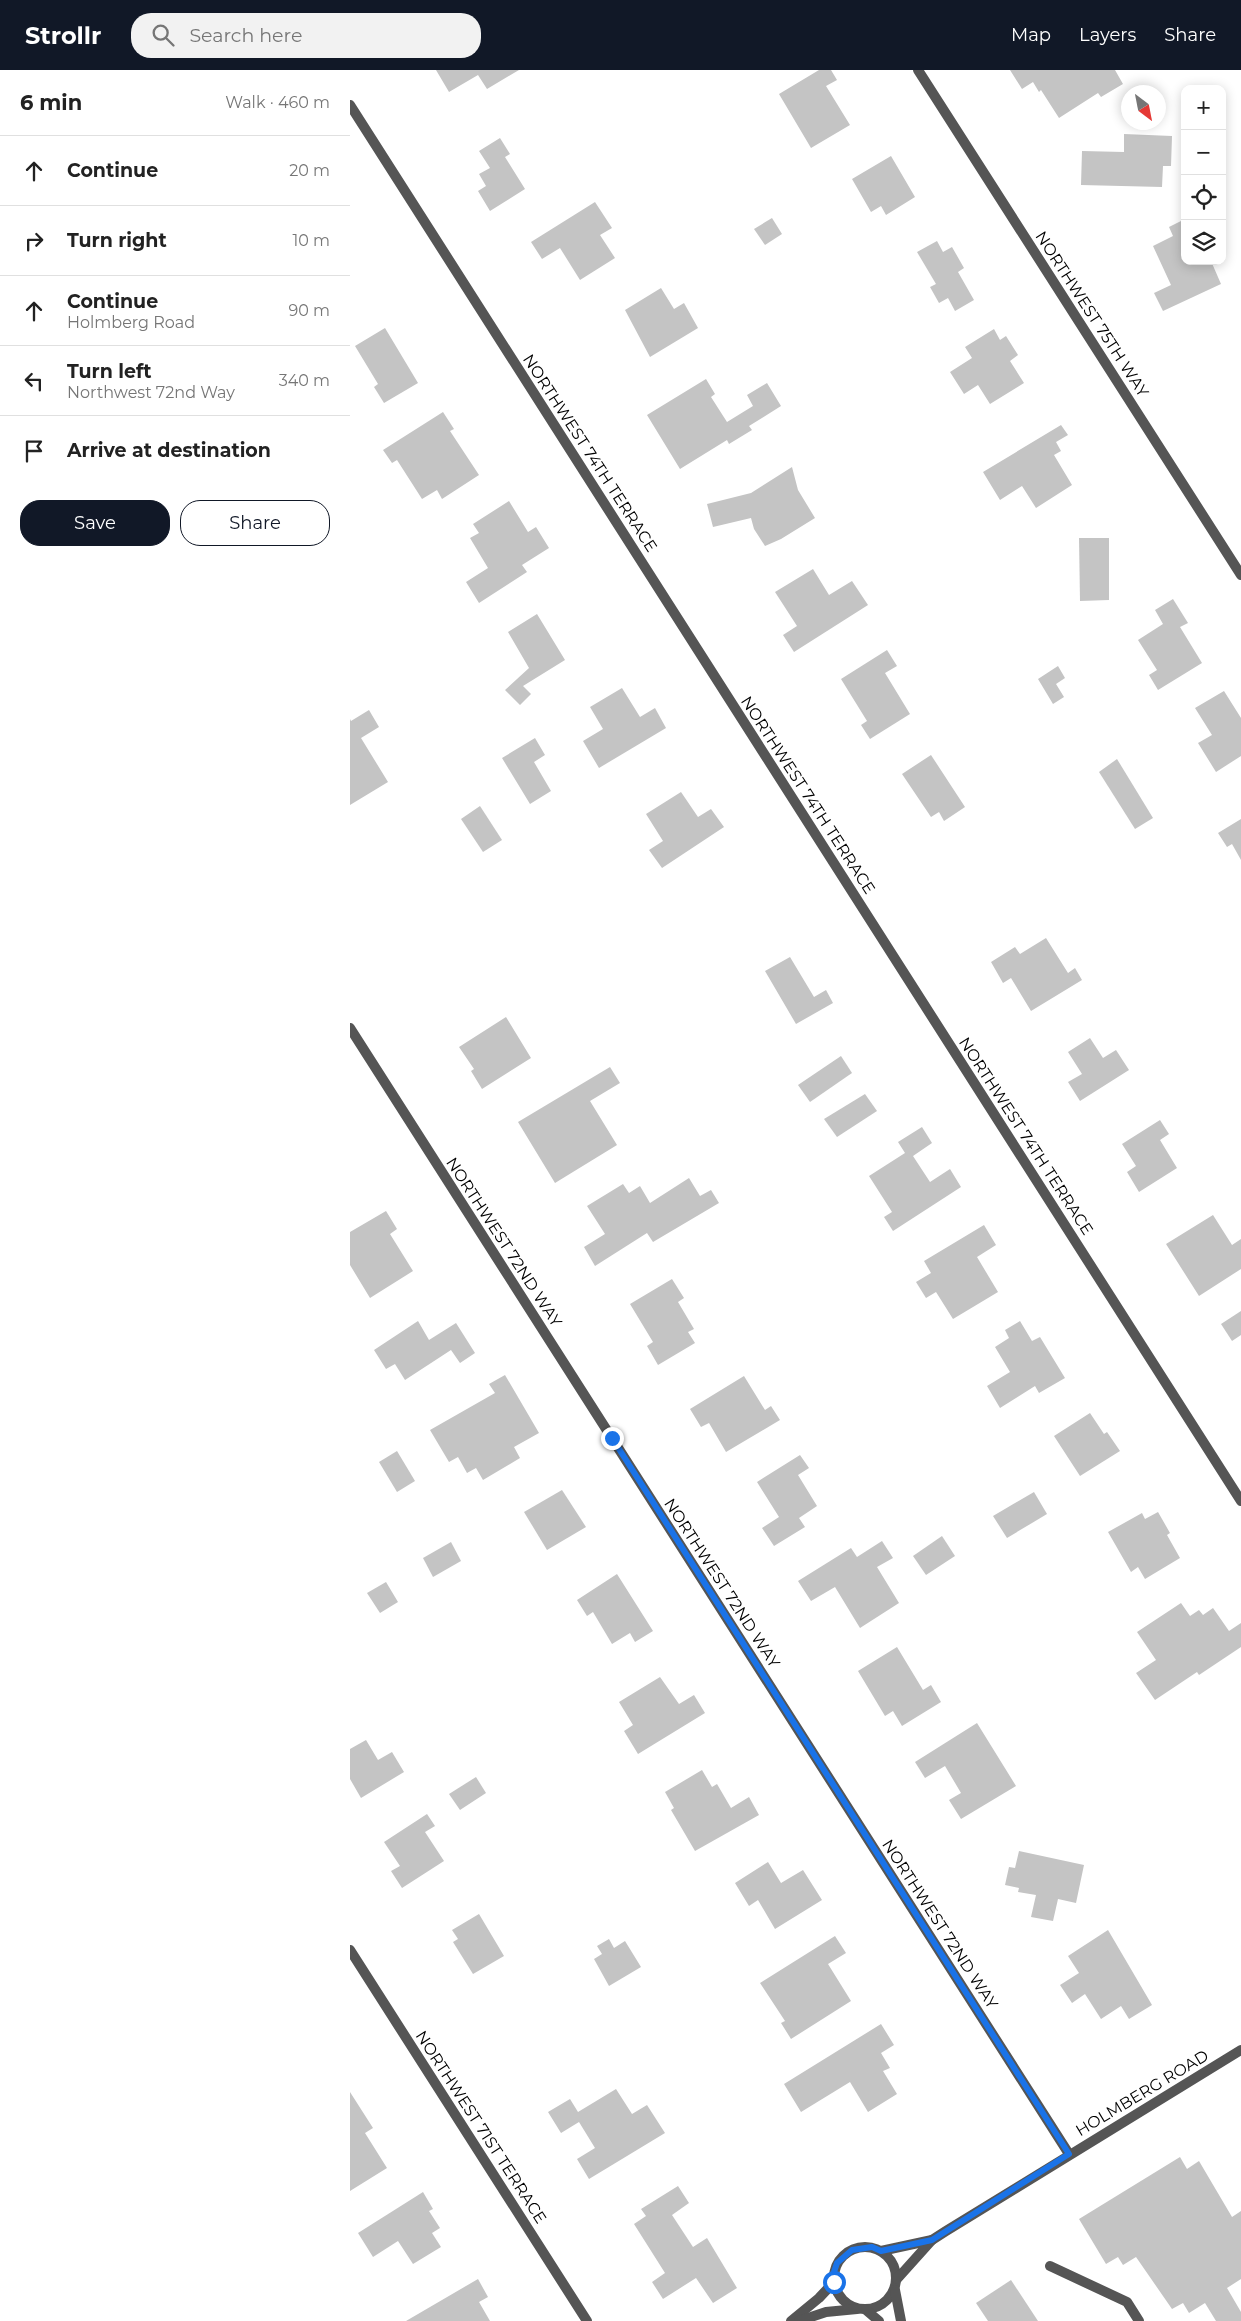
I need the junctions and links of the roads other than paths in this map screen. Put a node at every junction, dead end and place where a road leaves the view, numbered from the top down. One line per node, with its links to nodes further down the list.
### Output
1 (918, 70): 3 (street, NORTHWEST 75TH WAY)
2 (350, 105): 5 (street, NORTHWEST 74TH TERRACE)
3 (1241, 575)
4 (350, 1028): 8 (street, NORTHWEST 72ND WAY)
5 (1241, 1501)
6 (350, 1950): 15 (street, NORTHWEST 71ST TERRACE)
7 (1241, 2050): 8 (street, HOLMBERG ROAD)
8 (1069, 2154): 9 (street, HOLMBERG ROAD)
9 (932, 2240): 10 (street, HOLMBERG ROAD); 13 (street, HOLMBERG ROAD)
10 (881, 2251): 12 (street); 13 (street)
11 (1050, 2266): 20 (street)
12 (834, 2282): 14 (street); 16 (street)
13 (896, 2284): 14 (street); 19 (street)
14 (862, 2309): 17 (street); 18 (street)
15 (587, 2321)
16 (791, 2321)
17 (799, 2321)
18 (879, 2321)
19 (901, 2321)
20 (1139, 2321)

